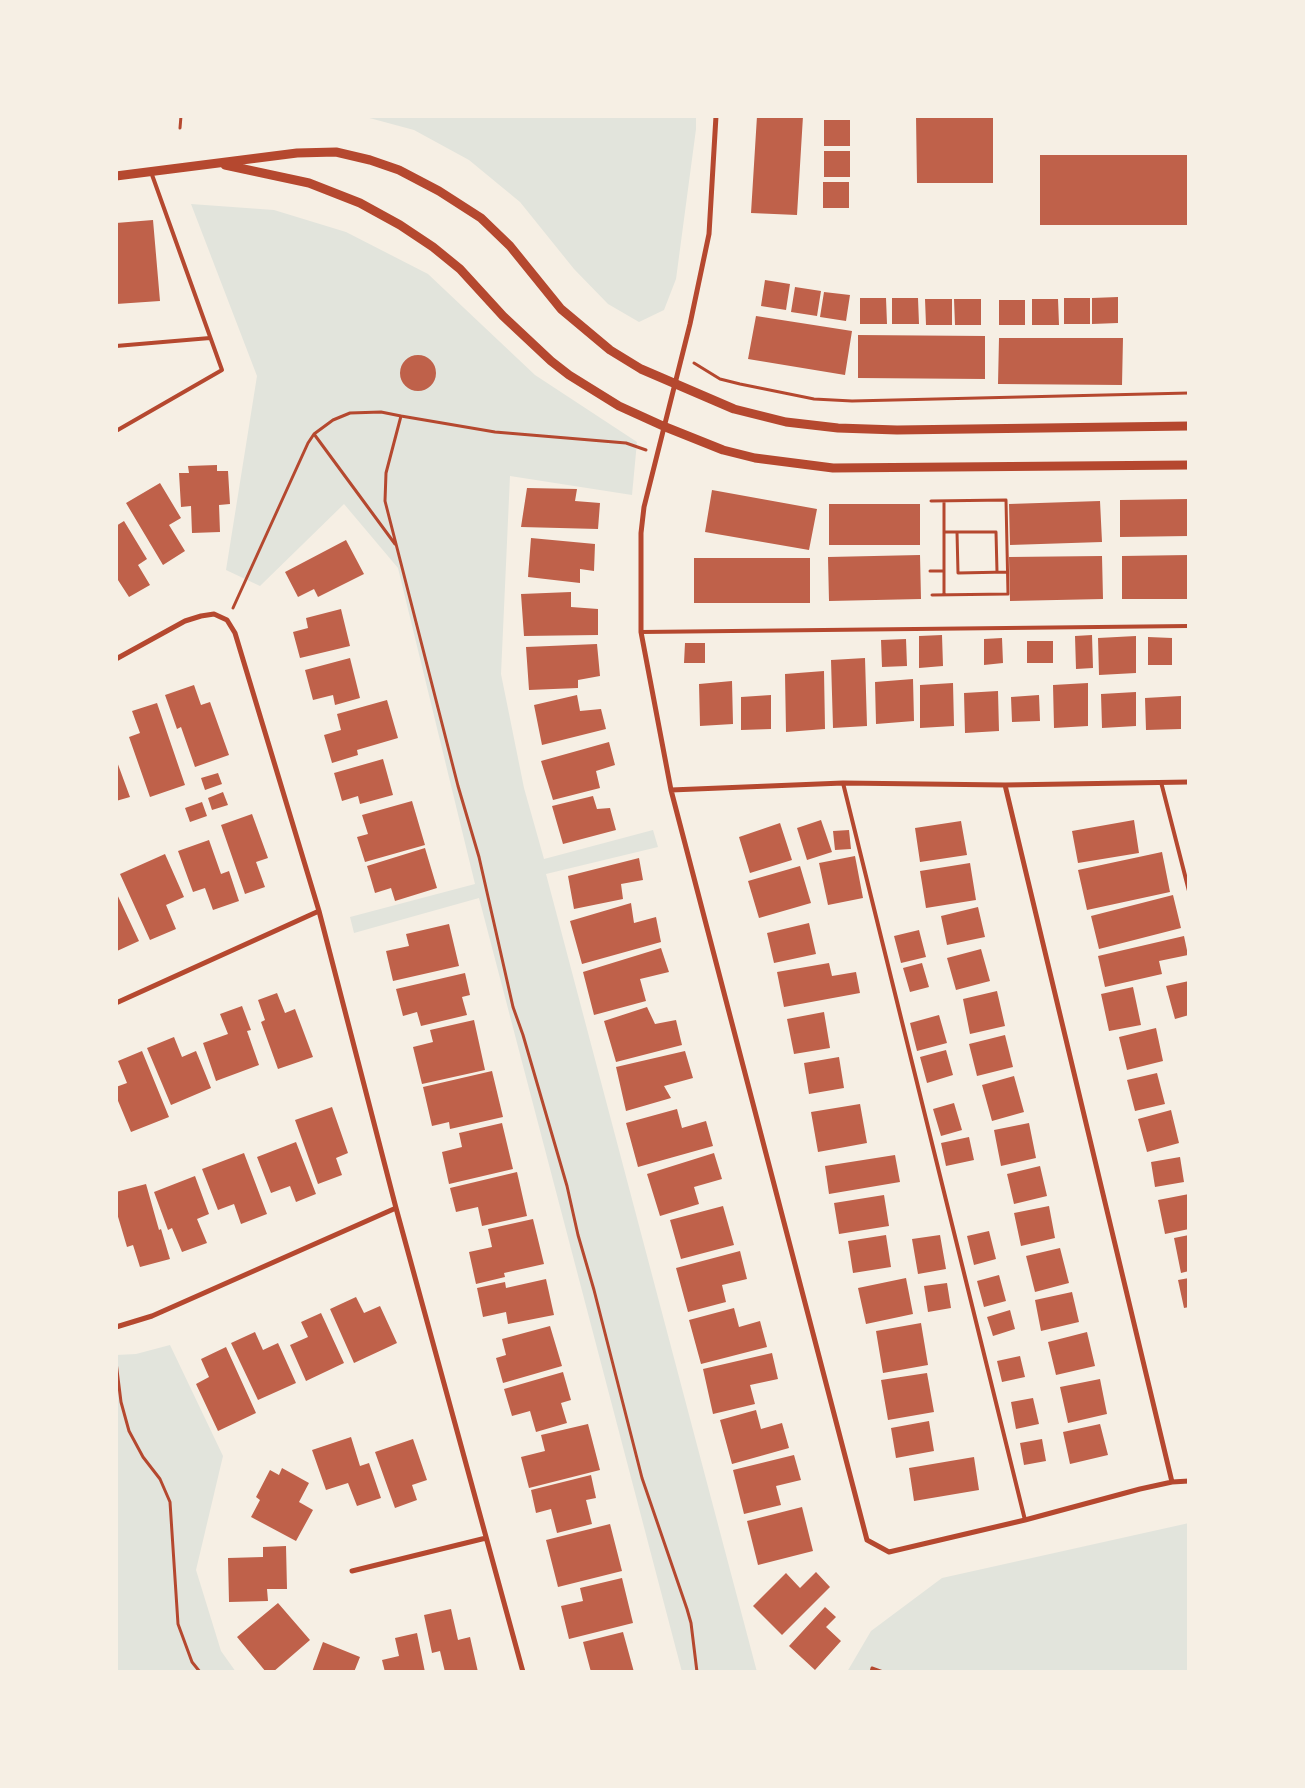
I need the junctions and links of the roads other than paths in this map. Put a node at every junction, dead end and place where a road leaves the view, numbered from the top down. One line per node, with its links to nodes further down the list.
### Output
1 (716, 116): 7 (street)
2 (218, 164): 3 (street); 7 (street); 8 (street)
3 (151, 172): 4 (street); 5 (lane)
4 (116, 176)
5 (210, 338): 6 (lane); 10 (lane)
6 (116, 346)
7 (674, 384): 8 (street); 9 (street)
8 (663, 426): 11 (street); 13 (street)
9 (1189, 426)
10 (116, 431)
11 (1189, 465)
12 (1189, 626): 13 (lane)
13 (641, 632): 19 (street)
14 (116, 659): 21 (street)
15 (1161, 782): 16 (street); 18 (street); 20 (lane)
16 (1189, 782)
17 (843, 783): 18 (street); 19 (street); 27 (lane)
18 (1005, 785): 26 (street)
19 (671, 790): 27 (street)
20 (1189, 891)
21 (319, 911): 22 (street); 23 (street)
22 (116, 1003)
23 (396, 1208): 24 (street); 28 (street)
24 (116, 1327)
25 (1189, 1481): 26 (street)
26 (1172, 1482): 27 (street)
27 (1025, 1520)
28 (486, 1538): 29 (street); 30 (street)
29 (352, 1571)
30 (523, 1672)

